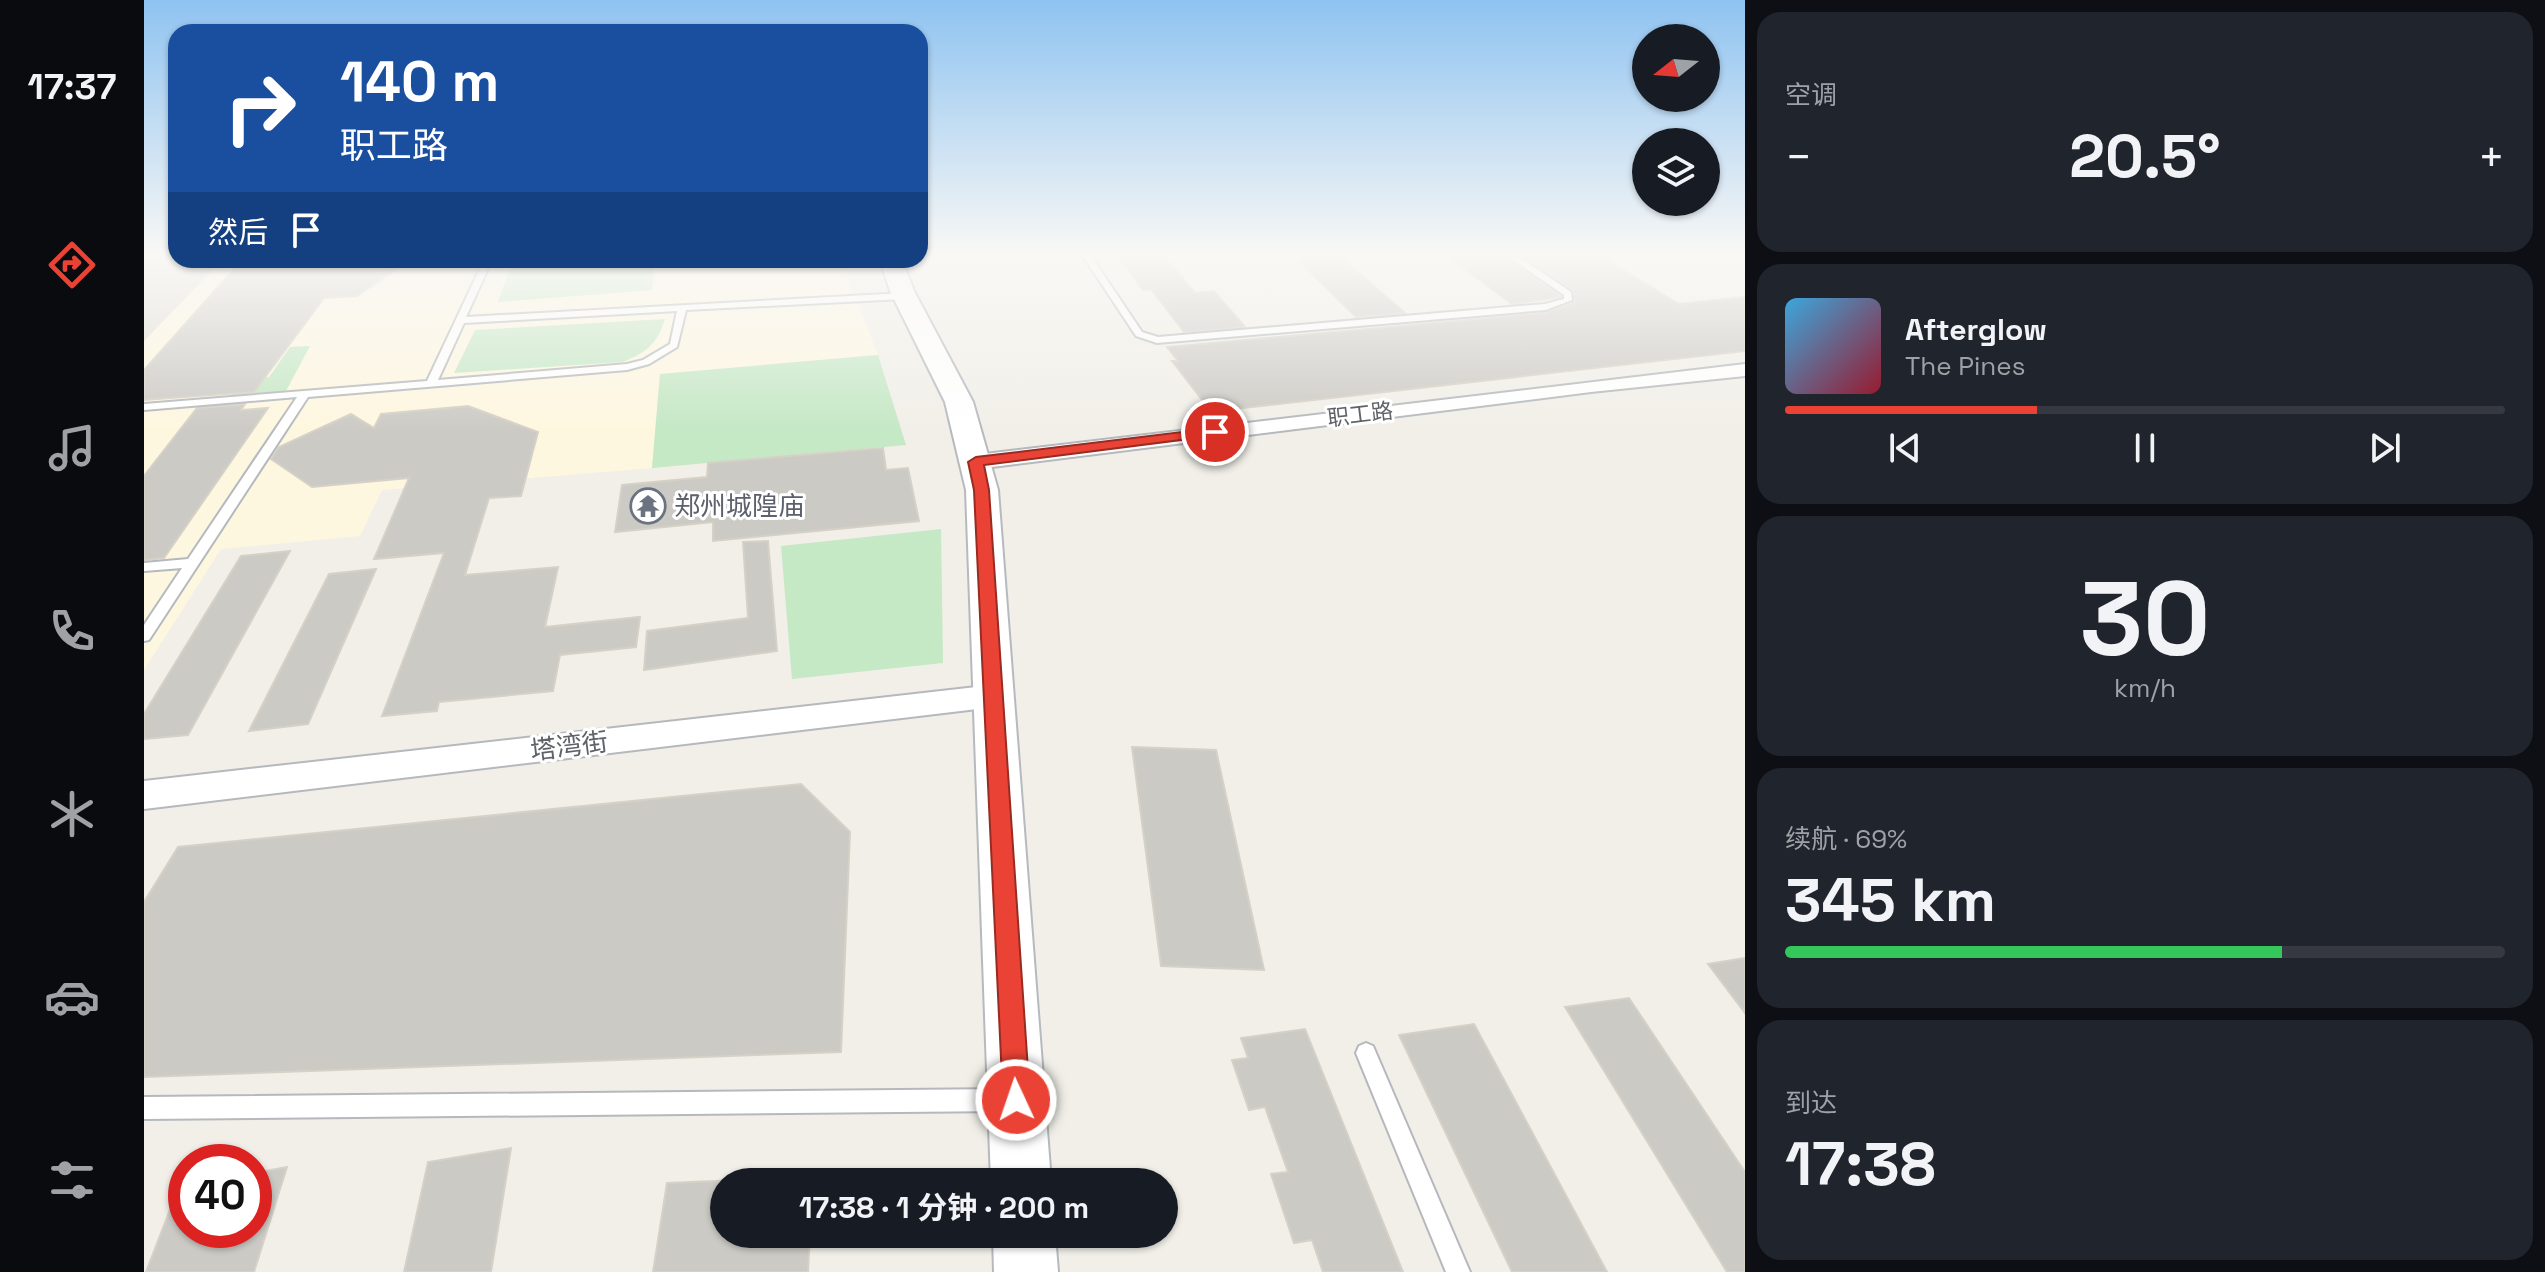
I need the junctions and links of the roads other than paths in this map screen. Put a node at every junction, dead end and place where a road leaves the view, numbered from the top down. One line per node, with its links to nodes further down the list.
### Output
1 (464, 312): 7 (lane)
2 (601, 312): 7 (lane)
3 (681, 312): 9 (lane)
4 (915, 312): 12 (street)
5 (1125, 312): 6 (lane)
6 (1483, 312)
7 (460, 320): 9 (lane)
8 (1745, 370): 12 (street, 职工路)
9 (430, 385): 10 (lane)
10 (303, 396): 11 (lane); 13 (lane)
11 (144, 407)
12 (976, 462): 16 (street)
13 (192, 563): 14 (lane); 15 (lane)
14 (144, 567)
15 (144, 636)
16 (994, 696): 17 (street, 塔湾街); 19 (street)
17 (144, 795)
18 (1366, 1053): 24 (lane)
19 (1016, 1100): 20 (lane); 21 (street)
20 (144, 1108)
21 (1020, 1168)
22 (1025, 1248): 23 (street)
23 (1026, 1272)
24 (1458, 1272)

